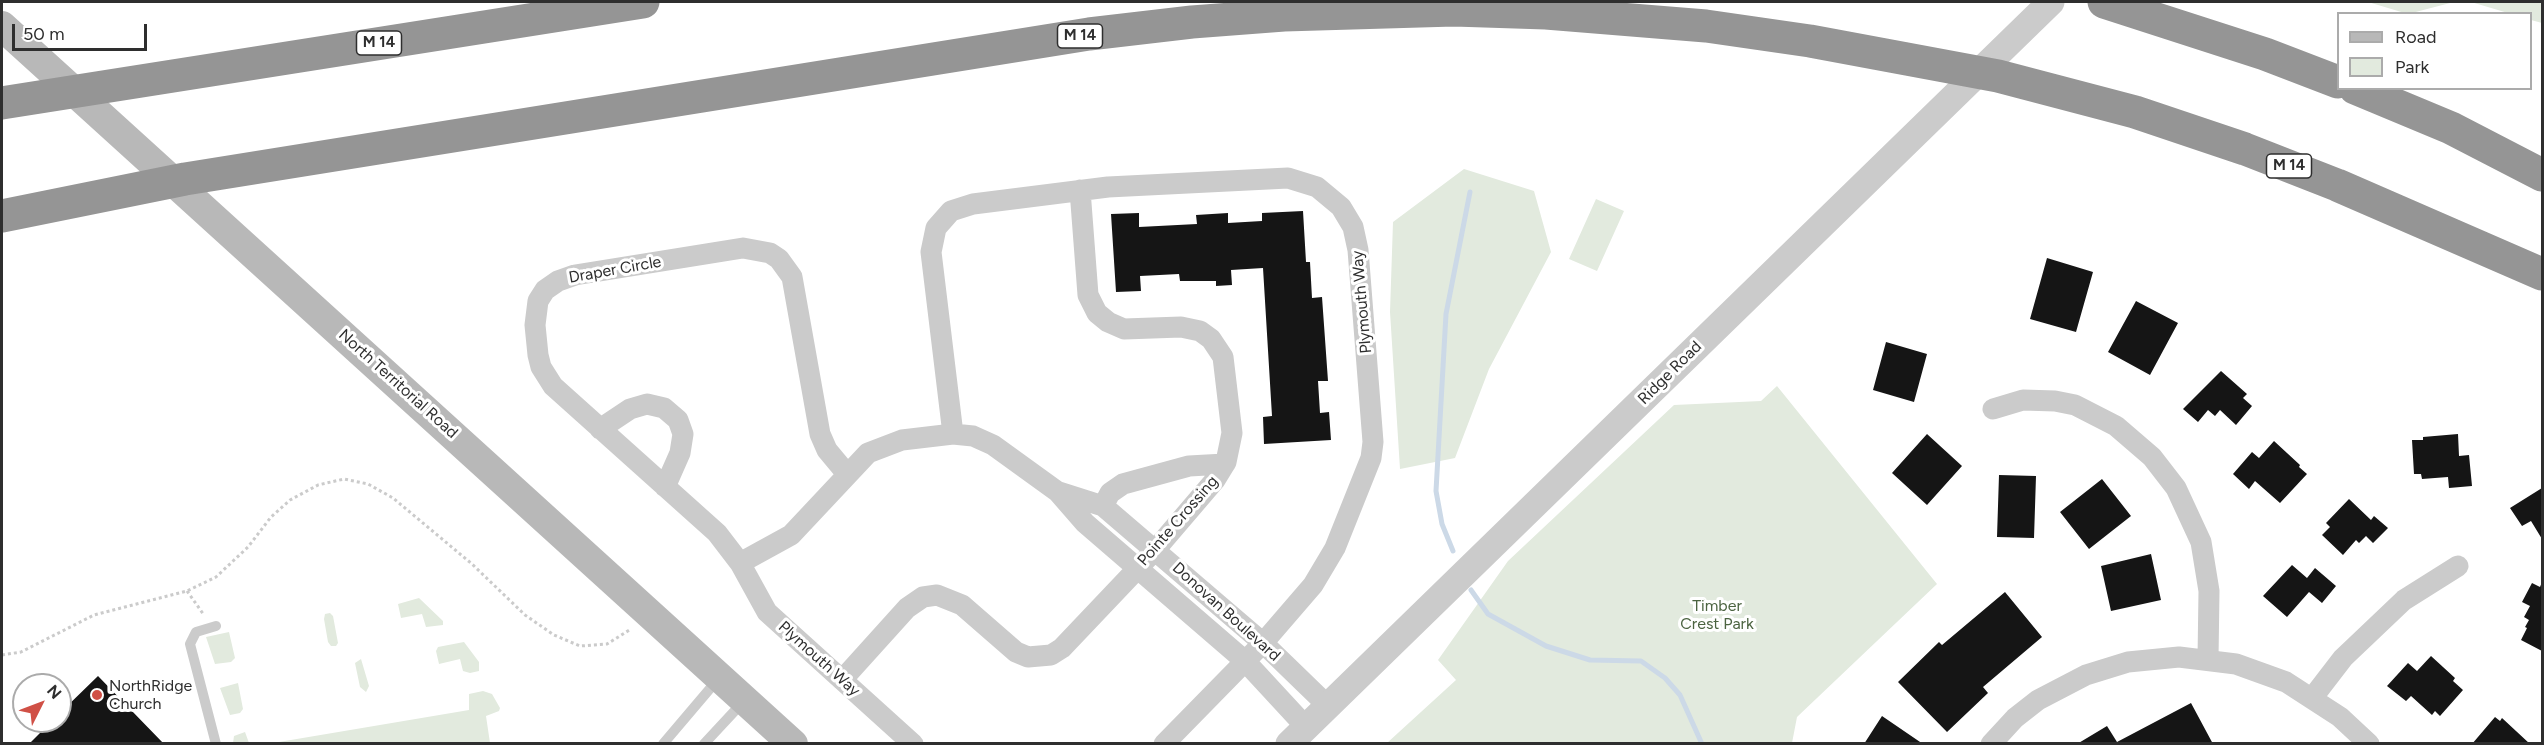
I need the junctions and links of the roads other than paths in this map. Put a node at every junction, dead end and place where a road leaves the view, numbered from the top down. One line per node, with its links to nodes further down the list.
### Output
1 (643, 2): 7 (highway, M 14)
2 (2051, 2): 32 (street, Ridge Road)
3 (2104, 2): 5 (highway)
4 (6, 30): 28 (main road, North Territorial Road)
5 (2337, 82)
6 (2360, 90): 8 (highway)
7 (2, 103)
8 (2542, 175)
9 (1080, 190): 14 (street, Plymouth Way); 15 (street, Pointe Crossing); 25 (street, Plymouth Way)
10 (2, 216): 11 (highway, M 14)
11 (2542, 274)
12 (1993, 409): 26 (street)
13 (600, 429): 16 (street, Draper Circle); 17 (street, Draper Circle); 17 (street)
14 (953, 434): 16 (street, Donovan Boulevard); 18 (street, Donovan Boulevard)
15 (1225, 464): 19 (street); 20 (street, Pointe Crossing)
16 (847, 474): 21 (street, Donovan Boulevard)
17 (665, 487): 21 (street, Draper Circle)
18 (1058, 492): 19 (street, Donovan Boulevard); 23 (street, Donovan Boulevard)
19 (1103, 506): 20 (street, Donovan Boulevard)
20 (1156, 549): 23 (street, Pointe Crossing); 25 (street, Donovan Boulevard)
21 (740, 563): 29 (street, Plymouth Way)
22 (2458, 566): 30 (street)
23 (1138, 568): 27 (street, Donovan Boulevard); 29 (street, Pointe Crossing)
24 (216, 626): 34 (lane)
25 (1263, 643): 27 (street, Plymouth Way); 32 (street, Donovan Boulevard)
26 (2208, 659): 30 (street); 40 (street)
27 (1245, 661): 33 (street, Donovan Boulevard); 39 (street, Plymouth Way)
28 (719, 677): 31 (main road, North Territorial Road); 35 (lane)
29 (842, 680): 38 (street, Plymouth Way)
30 (2313, 697): 41 (street)
31 (744, 700): 36 (lane); 37 (main road, North Territorial Road)
32 (1327, 705): 33 (street, Ridge Road)
33 (1298, 735)
34 (216, 744)
35 (663, 744)
36 (704, 744)
37 (793, 744)
38 (913, 744)
39 (1164, 744)
40 (1991, 744)
41 (2369, 744)

